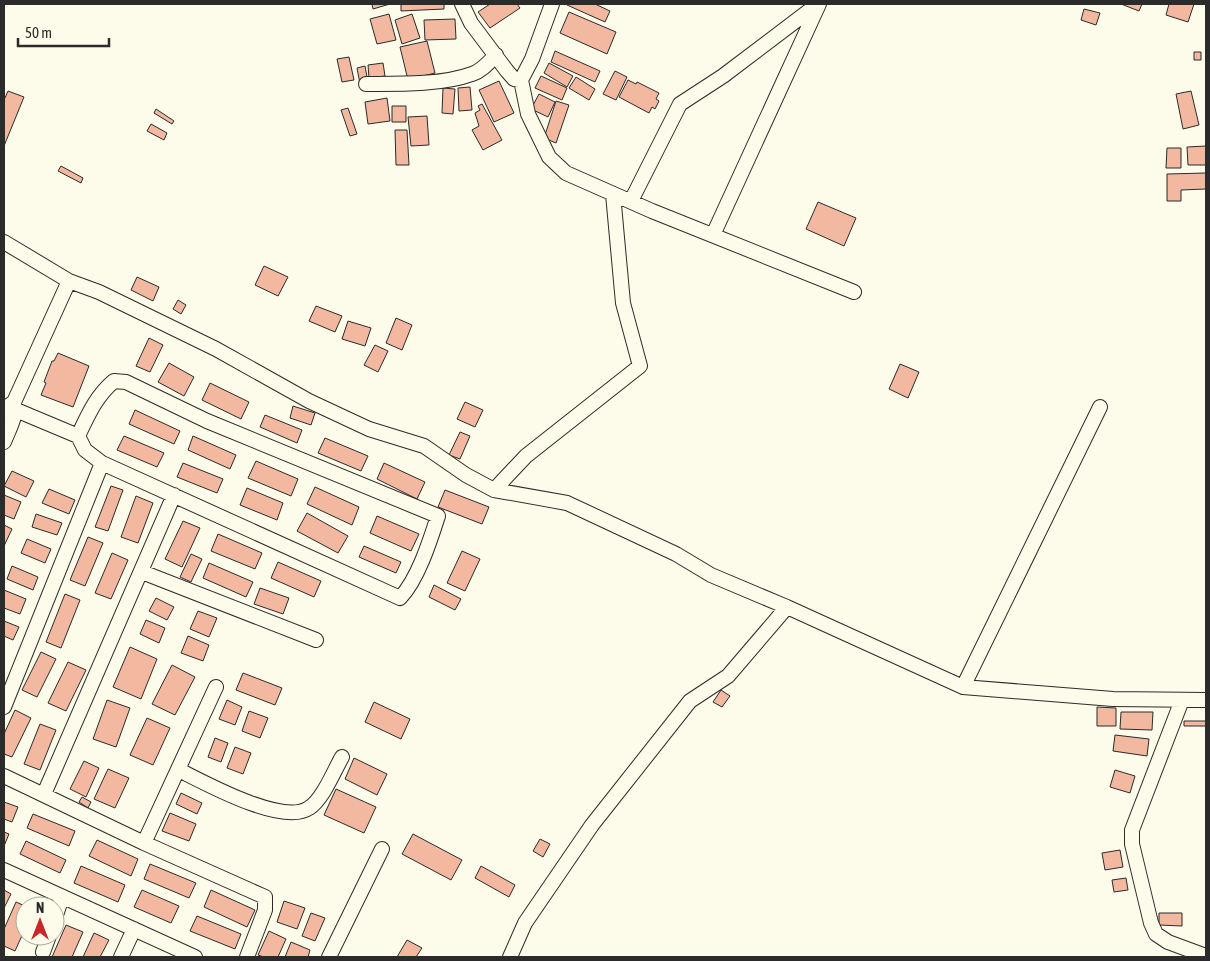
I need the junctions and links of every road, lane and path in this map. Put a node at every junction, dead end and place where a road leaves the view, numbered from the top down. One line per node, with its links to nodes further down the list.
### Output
1 (462, 4): 4 (street)
2 (552, 4): 5 (street)
3 (819, 4): 8 (street); 9 (street)
4 (496, 55): 5 (street); 6 (street)
5 (521, 80): 7 (street)
6 (366, 84)
7 (614, 194): 8 (street); 18 (street)
8 (631, 201): 9 (street)
9 (713, 235): 12 (street)
10 (4, 242): 11 (street)
11 (69, 281): 14 (street); 18 (street)
12 (854, 292)
13 (1100, 406): 24 (street)
14 (11, 409): 15 (street); 16 (street)
15 (78, 436): 17 (street); 19 (street)
16 (4, 442)
17 (102, 463): 19 (street); 27 (street)
18 (494, 490): 21 (street)
19 (174, 495): 20 (street)
20 (142, 572): 22 (street); 31 (street)
21 (787, 607): 24 (street); 45 (street)
22 (316, 640)
23 (216, 687): 29 (street)
24 (963, 687): 25 (street)
25 (1182, 700): 26 (street); 40 (street)
26 (1206, 700)
27 (4, 706)
28 (342, 757): 29 (street)
29 (179, 770): 32 (street)
30 (4, 776): 31 (street)
31 (44, 794): 32 (street)
32 (144, 843): 43 (street)
33 (382, 849): 44 (street)
34 (4, 870): 35 (street)
35 (60, 896)
36 (65, 898): 37 (street)
37 (134, 930): 41 (street); 42 (street)
38 (45, 946): 39 (street)
39 (43, 952)
40 (1205, 956)
41 (122, 957)
42 (195, 957)
43 (247, 957)
44 (330, 957)
45 (510, 957)

